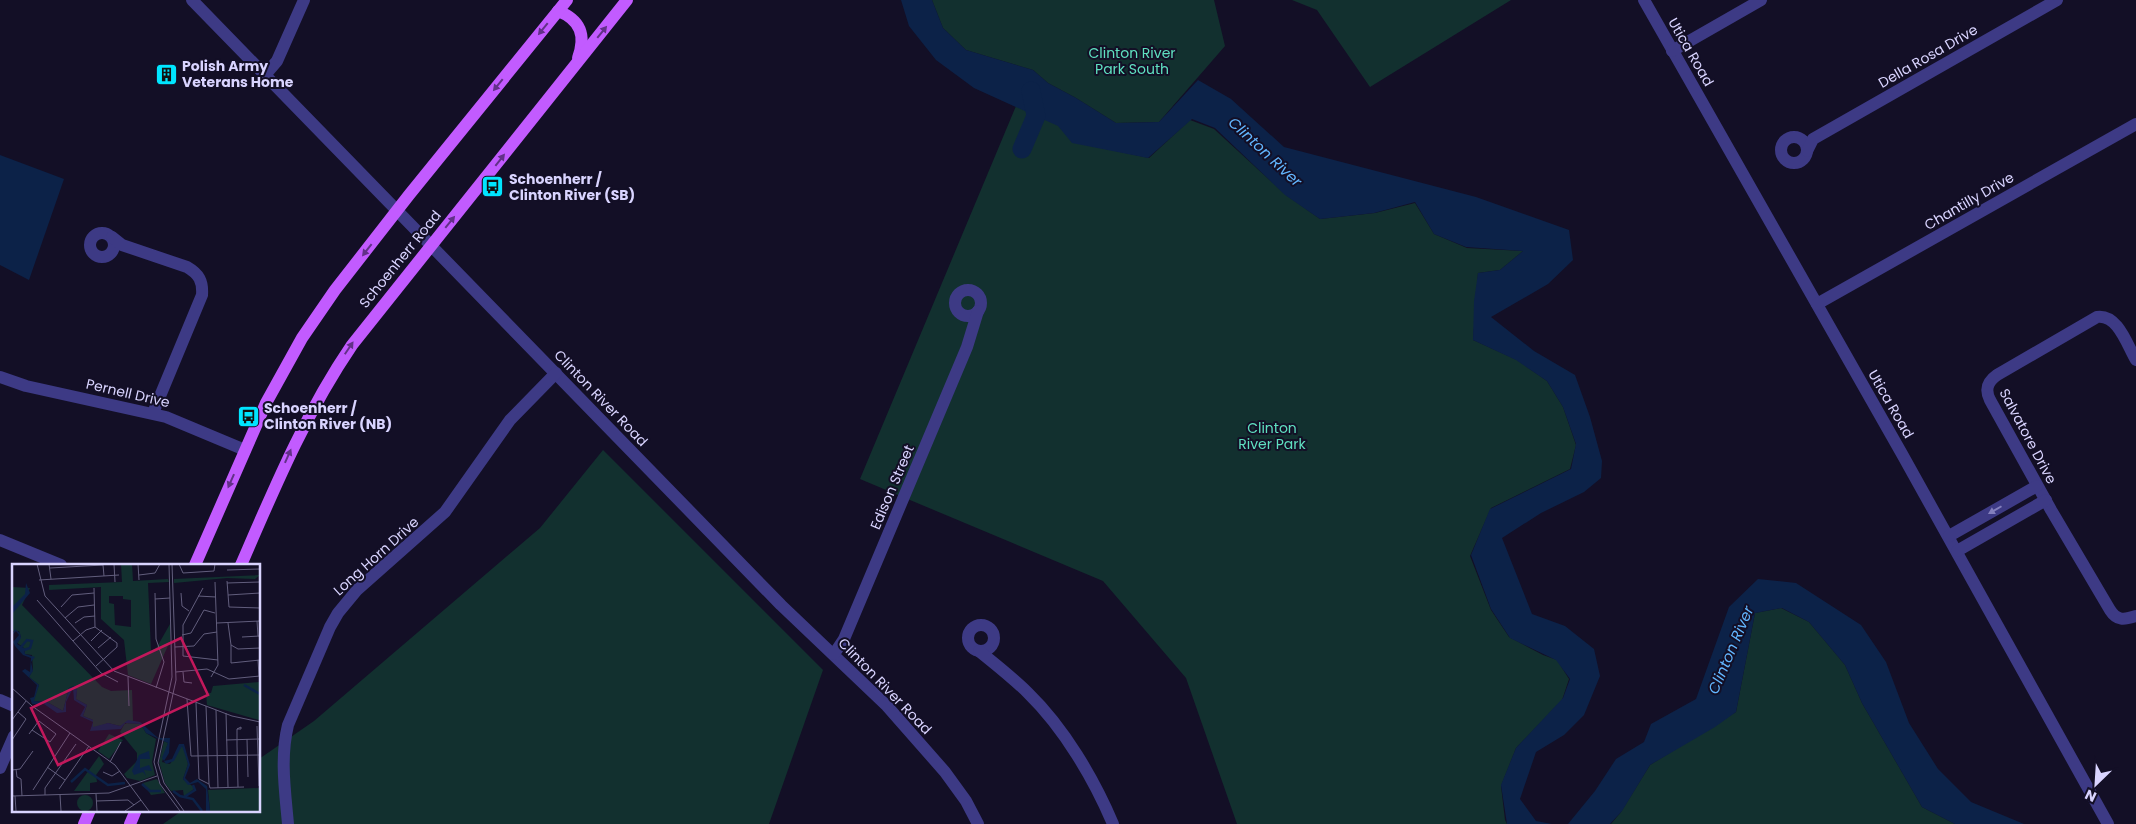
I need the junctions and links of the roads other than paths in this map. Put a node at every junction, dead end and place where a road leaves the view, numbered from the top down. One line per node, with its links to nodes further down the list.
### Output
1 (192, 0): 11 (street, Clinton River Road)
2 (304, 0): 11 (street)
3 (567, 0): 8 (main road)
4 (627, 0): 10 (main road, Schoenherr Road, one-way to 4)
5 (1644, 0): 9 (street, Utica Road)
6 (1761, 0): 9 (street)
7 (2057, 0): 14 (street, Della Rosa Drive)
8 (558, 11): 10 (main road); 16 (main road, one-way to 16)
9 (1672, 51): 19 (street, Utica Road)
10 (577, 63): 18 (main road, Schoenherr Road, one-way to 10)
11 (265, 75): 16 (street, Clinton River Road)
12 (2136, 124): 19 (street, Chantilly Drive)
13 (1799, 137): 14 (street); 15 (street); 15 (street)
14 (1813, 139): 15 (street)
15 (1807, 151)
16 (397, 211): 18 (street, Clinton River Road); 27 (main road, one-way to 27)
17 (115, 245): 26 (street)
18 (430, 245): 24 (street, Clinton River Road); 35 (main road, Schoenherr Road, one-way to 18)
19 (1817, 304): 30 (street, Utica Road)
20 (978, 311): 21 (street); 21 (street); 22 (street, Edison Street)
21 (962, 314): 22 (street)
22 (972, 328): 39 (street, Edison Street)
23 (2136, 360): 28 (street, Salvatore Drive)
24 (556, 373): 39 (street, Clinton River Road); 49 (street, Long Horn Drive)
25 (0, 377): 26 (street, Pernell Drive)
26 (154, 413): 27 (street, Pernell Drive)
27 (245, 450): 34 (main road, one-way to 34)
28 (2038, 486): 29 (street, Salvatore Drive); 30 (street, one-way to 30)
29 (2046, 500): 32 (street); 36 (street, Salvatore Drive)
30 (1949, 536): 32 (street, Utica Road)
31 (0, 540): 33 (street)
32 (1957, 551): 52 (street, Utica Road)
33 (59, 564)
34 (194, 564)
35 (241, 564)
36 (2136, 616)
37 (993, 643): 38 (street); 38 (street); 40 (street)
38 (979, 651): 40 (street)
39 (834, 654): 50 (street, Clinton River Road)
40 (996, 665): 51 (street)
41 (0, 700): 42 (street)
42 (12, 705)
43 (12, 741): 44 (street)
44 (0, 768)
45 (89, 812): 47 (main road)
46 (135, 812): 48 (main road)
47 (84, 824)
48 (130, 824)
49 (288, 824)
50 (978, 824)
51 (1113, 824)
52 (2108, 824)

